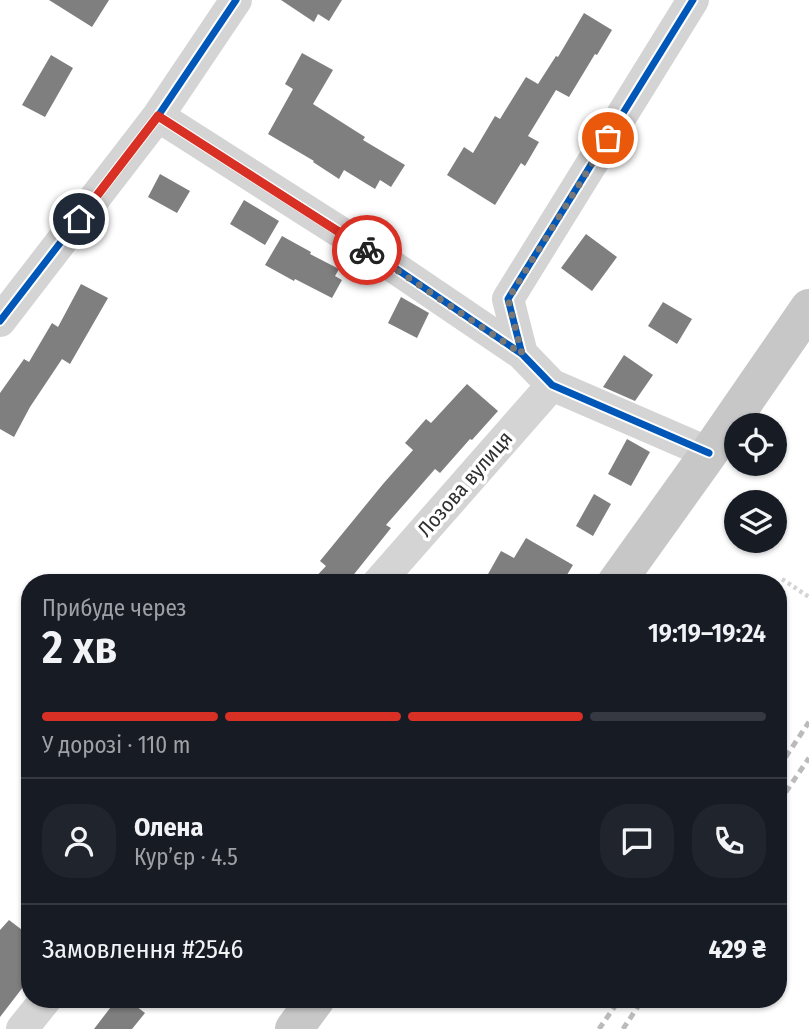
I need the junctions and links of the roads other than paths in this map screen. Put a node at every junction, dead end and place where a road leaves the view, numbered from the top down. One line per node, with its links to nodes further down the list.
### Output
1 (236, 0): 3 (street)
2 (693, 0): 6 (street)
3 (158, 116): 5 (street); 6 (street)
4 (809, 308): 8 (main road)
5 (0, 321)
6 (522, 354): 7 (street)
7 (552, 385): 8 (street); 9 (street, Лозова вулиця)
8 (709, 453): 10 (main road)
9 (386, 574)
10 (622, 574)
11 (39, 1008): 13 (street)
12 (310, 1008): 14 (main road)
13 (22, 1029)
14 (295, 1029)

